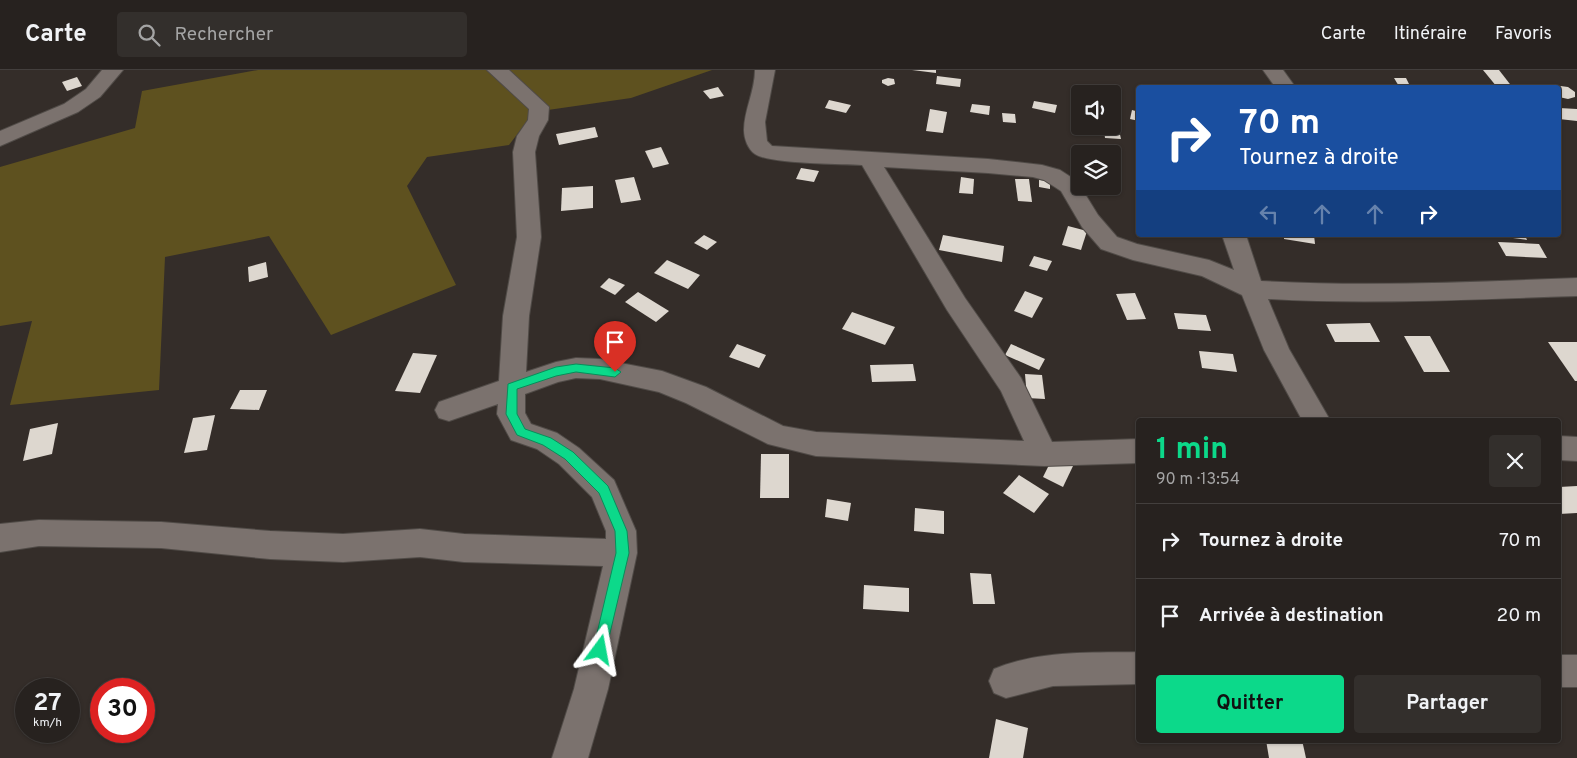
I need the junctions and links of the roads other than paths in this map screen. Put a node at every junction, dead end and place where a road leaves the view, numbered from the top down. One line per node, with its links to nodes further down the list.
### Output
1 (113, 70): 6 (street)
2 (497, 70): 11 (street)
3 (765, 70): 7 (street)
4 (1273, 70): 5 (street)
5 (1284, 85)
6 (0, 139)
7 (869, 159): 10 (street); 17 (street)
8 (1235, 237): 10 (street)
9 (1577, 287): 10 (street)
10 (1252, 289): 13 (street)
11 (512, 387): 12 (street); 17 (street); 19 (street)
12 (449, 410)
13 (1315, 418)
14 (1561, 448): 15 (street)
15 (1577, 449)
16 (1136, 451): 17 (street)
17 (1044, 454)
18 (0, 538): 19 (street)
19 (622, 553): 24 (street)
20 (1136, 668): 23 (street)
21 (1561, 671): 22 (street)
22 (1577, 671)
23 (1006, 681)
24 (570, 758)

